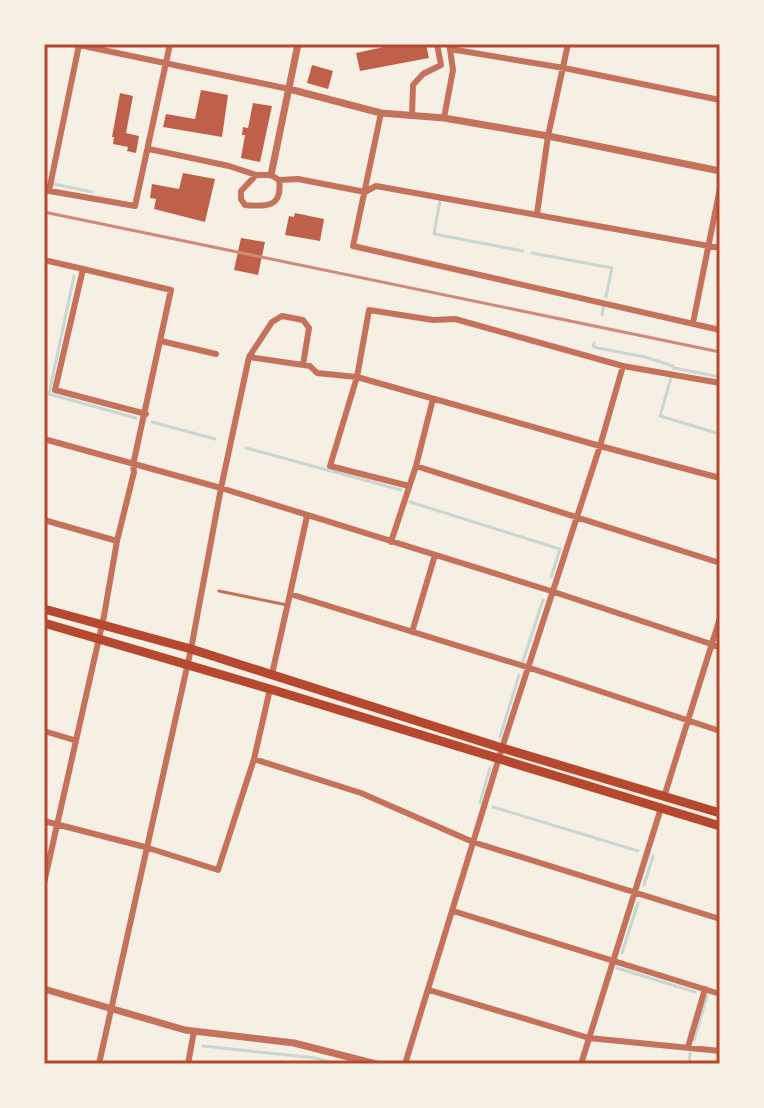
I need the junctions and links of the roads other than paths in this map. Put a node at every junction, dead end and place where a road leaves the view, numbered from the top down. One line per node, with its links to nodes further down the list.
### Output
1 (170, 44): 7 (street)
2 (298, 44): 9 (street)
3 (437, 44): 12 (street)
4 (568, 44): 8 (street)
5 (76, 45): 7 (street); 21 (street)
6 (449, 46): 8 (street); 13 (street)
7 (166, 62): 9 (street); 15 (street)
8 (564, 68): 10 (street); 14 (street)
9 (289, 89): 11 (street); 18 (street)
10 (720, 100)
11 (381, 113): 12 (street); 22 (street)
12 (412, 116): 13 (street)
13 (444, 118): 14 (street)
14 (548, 136): 16 (street); 23 (street)
15 (149, 149): 17 (street); 21 (street)
16 (720, 171)
17 (256, 175): 18 (street); 19 (street)
18 (271, 175): 19 (street)
19 (279, 180): 22 (street)
20 (720, 188): 24 (street)
21 (47, 190)
22 (365, 192): 23 (street); 28 (street)
23 (537, 214): 24 (street)
24 (708, 246): 25 (street); 28 (street)
25 (720, 248)
26 (44, 260): 27 (street)
27 (83, 269): 30 (street); 38 (street)
28 (693, 323): 29 (street)
29 (720, 330)
30 (161, 341): 31 (street); 38 (street)
31 (216, 354)
32 (249, 357): 33 (street); 33 (street); 45 (street)
33 (303, 365): 35 (street)
34 (623, 366): 35 (street); 36 (street); 40 (street)
35 (357, 377): 37 (street); 44 (street)
36 (720, 383)
37 (433, 399): 40 (street); 42 (street)
38 (146, 414): 41 (street)
39 (44, 439): 41 (street)
40 (600, 446): 43 (street); 47 (street)
41 (133, 465): 45 (street); 49 (street)
42 (416, 466): 44 (street); 47 (street)
43 (720, 478)
44 (409, 486): 50 (street)
45 (221, 488): 46 (street); 65 (street)
46 (307, 516): 50 (street); 55 (street)
47 (576, 517): 52 (street); 54 (street)
48 (44, 520): 49 (street)
49 (117, 541): 60 (street)
50 (391, 542): 51 (street)
51 (435, 555): 54 (street); 61 (street)
52 (720, 563)
53 (219, 591): 56 (lane)
54 (551, 591): 63 (street); 67 (street)
55 (290, 594): 56 (street); 61 (street)
56 (287, 605): 68 (street)
57 (44, 609): 60 (main road)
58 (720, 618): 63 (street)
59 (44, 623): 62 (main road)
60 (101, 624): 62 (street); 65 (main road)
61 (412, 632): 67 (street)
62 (98, 638): 66 (main road); 73 (street)
63 (712, 644): 64 (street); 70 (street)
64 (720, 647)
65 (191, 649): 66 (street); 68 (main road)
66 (187, 664): 69 (main road); 84 (street)
67 (530, 668): 70 (street); 74 (street)
68 (272, 674): 74 (main road)
69 (270, 689): 75 (street); 76 (main road)
70 (688, 721): 72 (street); 77 (street)
71 (44, 731): 73 (street)
72 (720, 731)
73 (74, 740): 81 (street)
74 (502, 748): 76 (street); 77 (main road)
75 (254, 759): 83 (street); 84 (street)
76 (499, 761): 78 (main road); 83 (street)
77 (665, 795): 78 (street); 79 (main road)
78 (661, 808): 82 (main road); 86 (street)
79 (720, 813)
80 (44, 821): 81 (street)
81 (58, 826): 84 (street); 85 (street)
82 (720, 826)
83 (473, 842): 86 (street); 87 (street)
84 (145, 847): 94 (street)
85 (44, 883)
86 (636, 892): 88 (street); 89 (street)
87 (453, 911): 89 (street); 92 (street)
88 (720, 919)
89 (613, 960): 91 (street); 96 (street)
90 (44, 989): 94 (street)
91 (705, 989): 93 (street); 97 (street)
92 (429, 990): 96 (street); 102 (street)
93 (720, 994)
94 (111, 1010): 95 (street); 99 (street)
95 (194, 1031): 100 (street); 101 (street)
96 (589, 1038): 97 (street); 103 (street)
97 (688, 1047): 98 (street)
98 (720, 1051)
99 (99, 1064)
100 (188, 1064)
101 (376, 1064)
102 (405, 1064)
103 (581, 1064)

